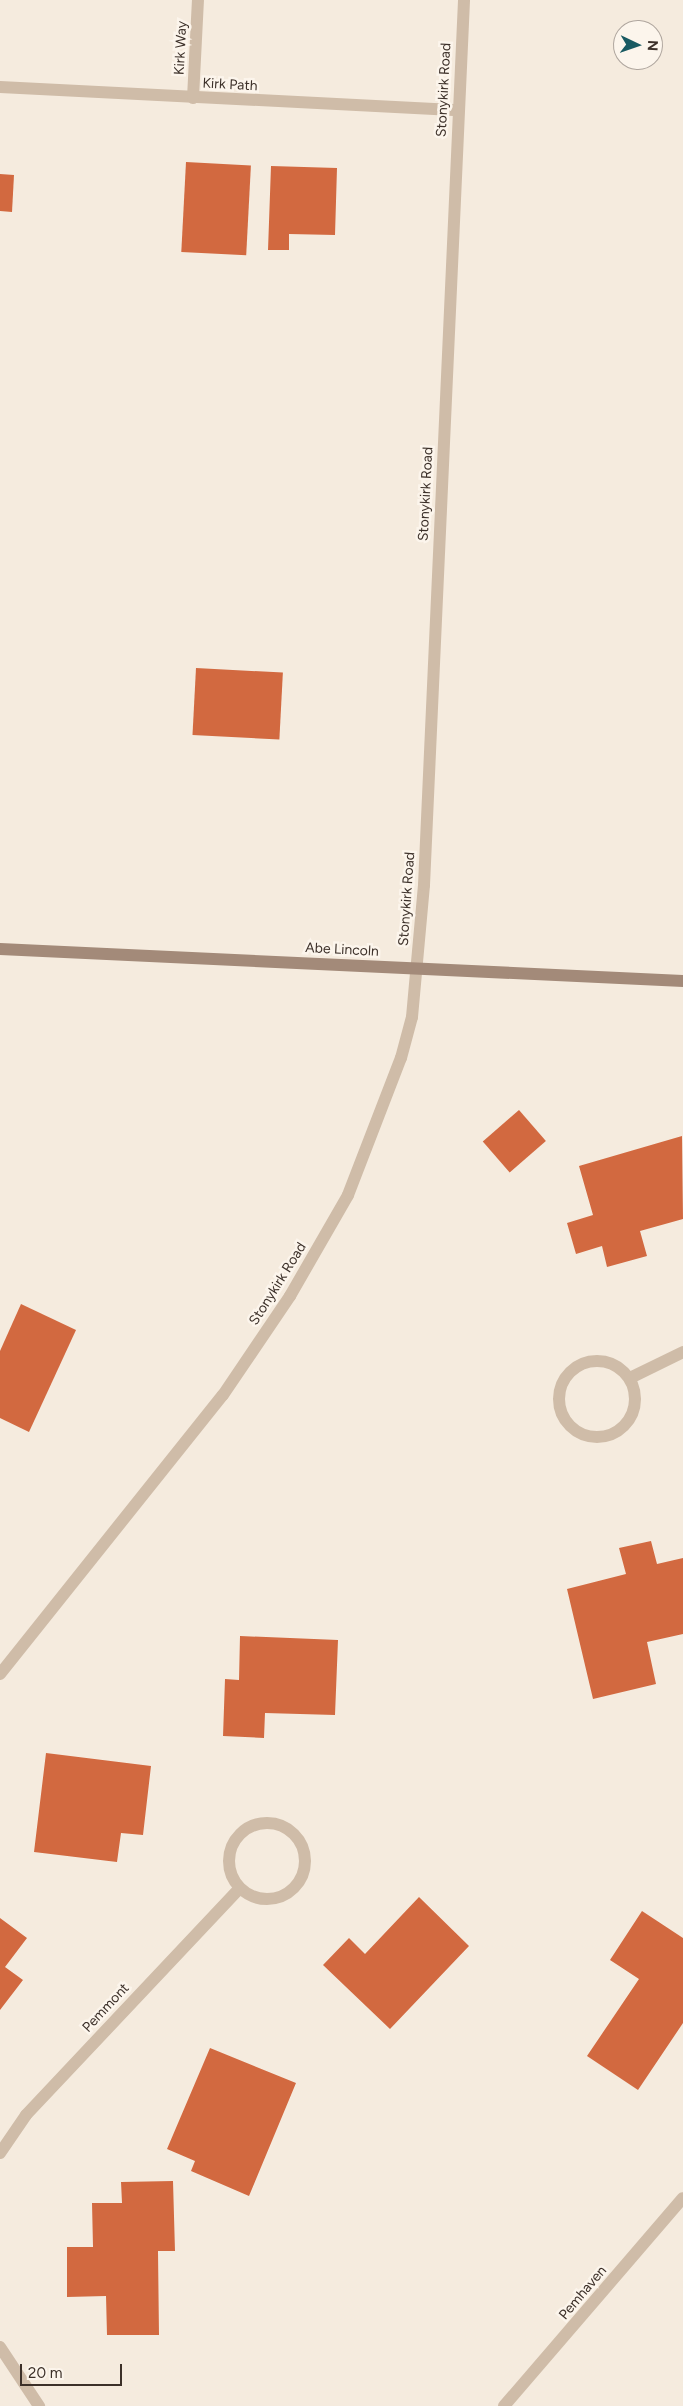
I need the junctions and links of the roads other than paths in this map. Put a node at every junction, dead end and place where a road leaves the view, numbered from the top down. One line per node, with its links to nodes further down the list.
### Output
1 (198, 0): 4 (street, Kirk Way)
2 (464, 0): 5 (street, Stonykirk Road)
3 (0, 86): 4 (street, Kirk Path)
4 (193, 98): 5 (street, Kirk Path)
5 (458, 110): 7 (street, Stonykirk Road)
6 (0, 949): 7 (street, Abe Lincoln)
7 (417, 968): 8 (street, Abe Lincoln); 11 (street, Stonykirk Road)
8 (683, 981)
9 (683, 1352): 10 (street)
10 (630, 1378): 10 (street)
11 (0, 1674)
12 (240, 1889): 12 (street); 13 (street, Pemmont)
13 (0, 2153)
14 (683, 2198): 17 (street, Pemhaven)
15 (0, 2347): 16 (street)
16 (39, 2406)
17 (504, 2406)

